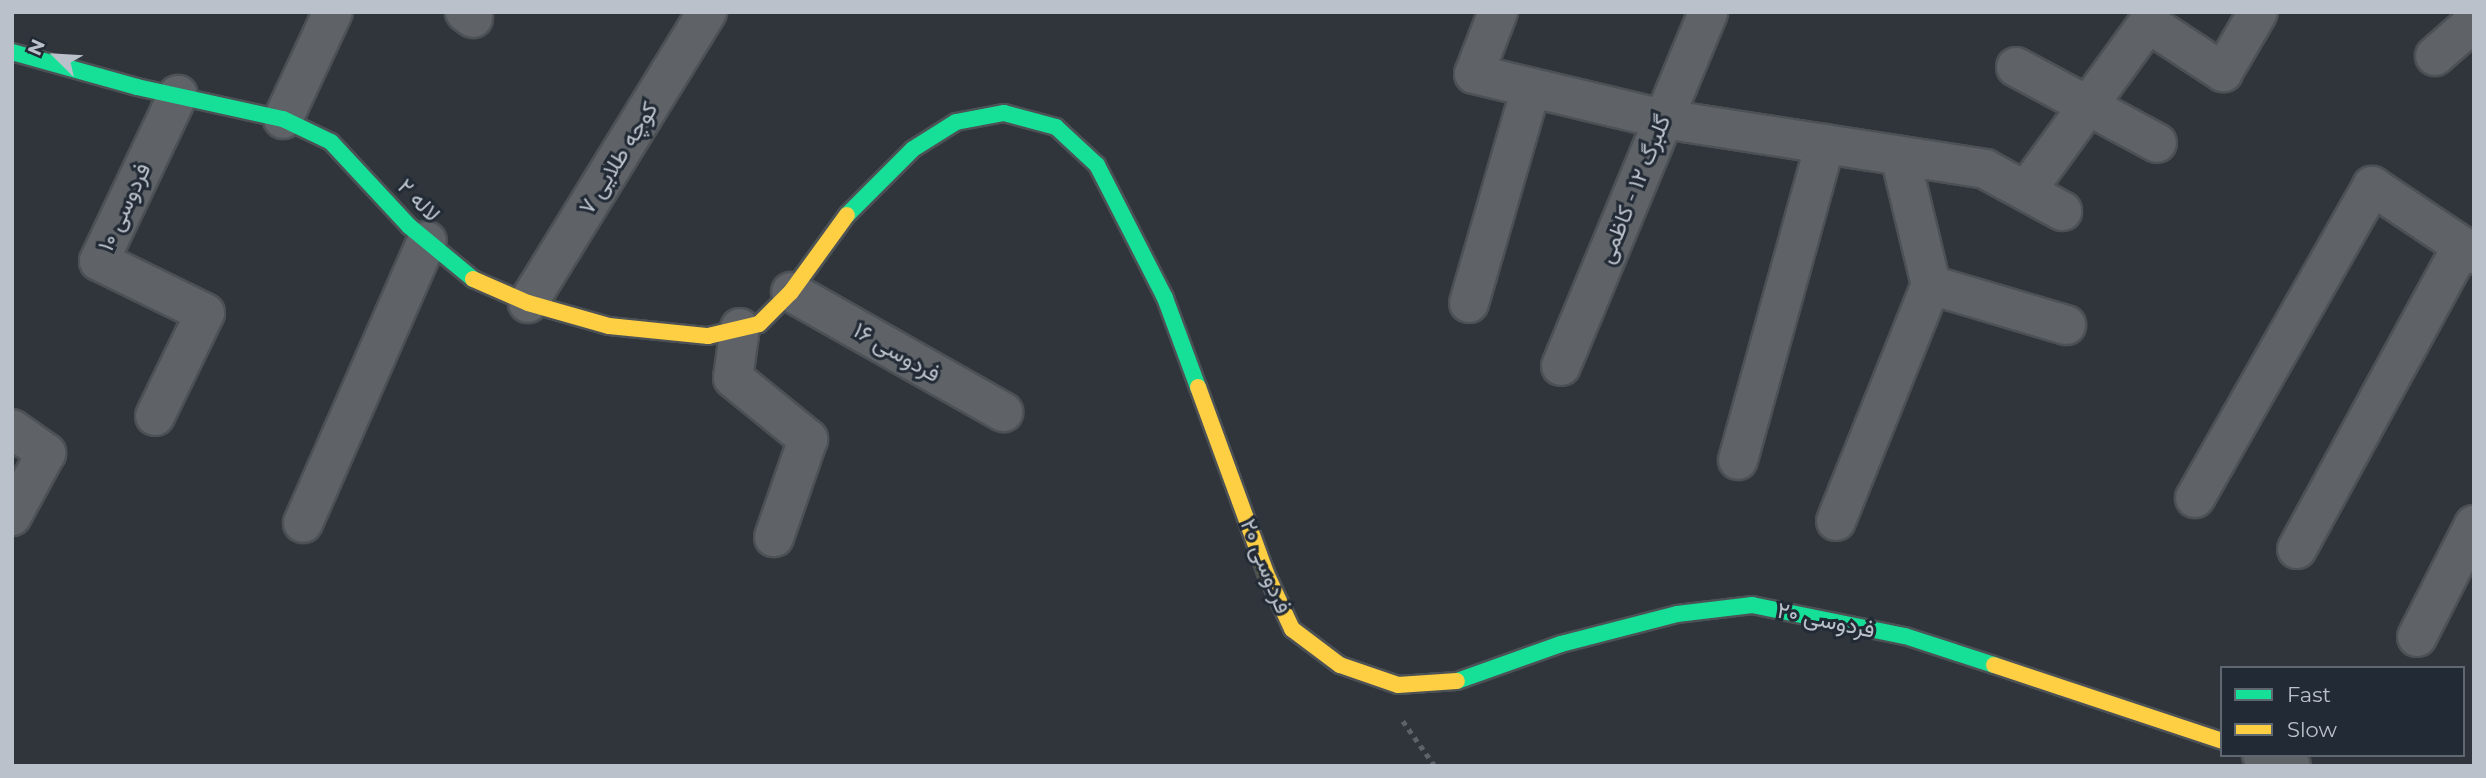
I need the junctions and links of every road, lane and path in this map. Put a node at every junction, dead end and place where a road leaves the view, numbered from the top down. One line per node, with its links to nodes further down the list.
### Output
1 (332, 12): 13 (street)
2 (707, 12): 24 (street, کوچه طلایی ۷)
3 (1498, 12): 10 (street)
4 (1708, 12): 14 (street, گلبرگ ۱۲ - کاظمی)
5 (2258, 12): 12 (street)
6 (2474, 22): 8 (street)
7 (12, 52): 11 (street, لاله ۲)
8 (2435, 56)
9 (2016, 67): 12 (street)
10 (1531, 88): 14 (street); 25 (street)
11 (178, 95): 13 (street, لاله ۲); 30 (street, فردوسی ۱۰)
12 (2089, 104): 15 (street); 18 (street)
13 (283, 119): 20 (street, لاله ۲)
14 (1664, 119): 16 (street); 28 (street, گلبرگ ۱۲ - کاظمی)
15 (2157, 143)
16 (1825, 144): 17 (street); 32 (street)
17 (1900, 156): 18 (street); 22 (street)
18 (2026, 191): 19 (street)
19 (2062, 211)
20 (427, 241): 24 (street, لاله ۲); 36 (street)
21 (2468, 250): 33 (street); 39 (street)
22 (1931, 285): 26 (street); 35 (street)
23 (791, 292): 27 (street, لاله ۲); 29 (street, فردوسی ۱۶); 41 (street, فردوسی ۲۰)
24 (528, 303): 27 (street, لاله ۲)
25 (1469, 303)
26 (2066, 325)
27 (740, 328): 38 (street)
28 (1561, 366)
29 (1003, 412)
30 (155, 416)
31 (12, 429): 34 (street)
32 (1738, 460)
33 (2195, 498)
34 (12, 516)
35 (1836, 520)
36 (303, 523)
37 (2474, 525): 40 (street)
38 (774, 537)
39 (2297, 549)
40 (2417, 637)
41 (2220, 740)
42 (2267, 757): 43 (street)
43 (2291, 766)

